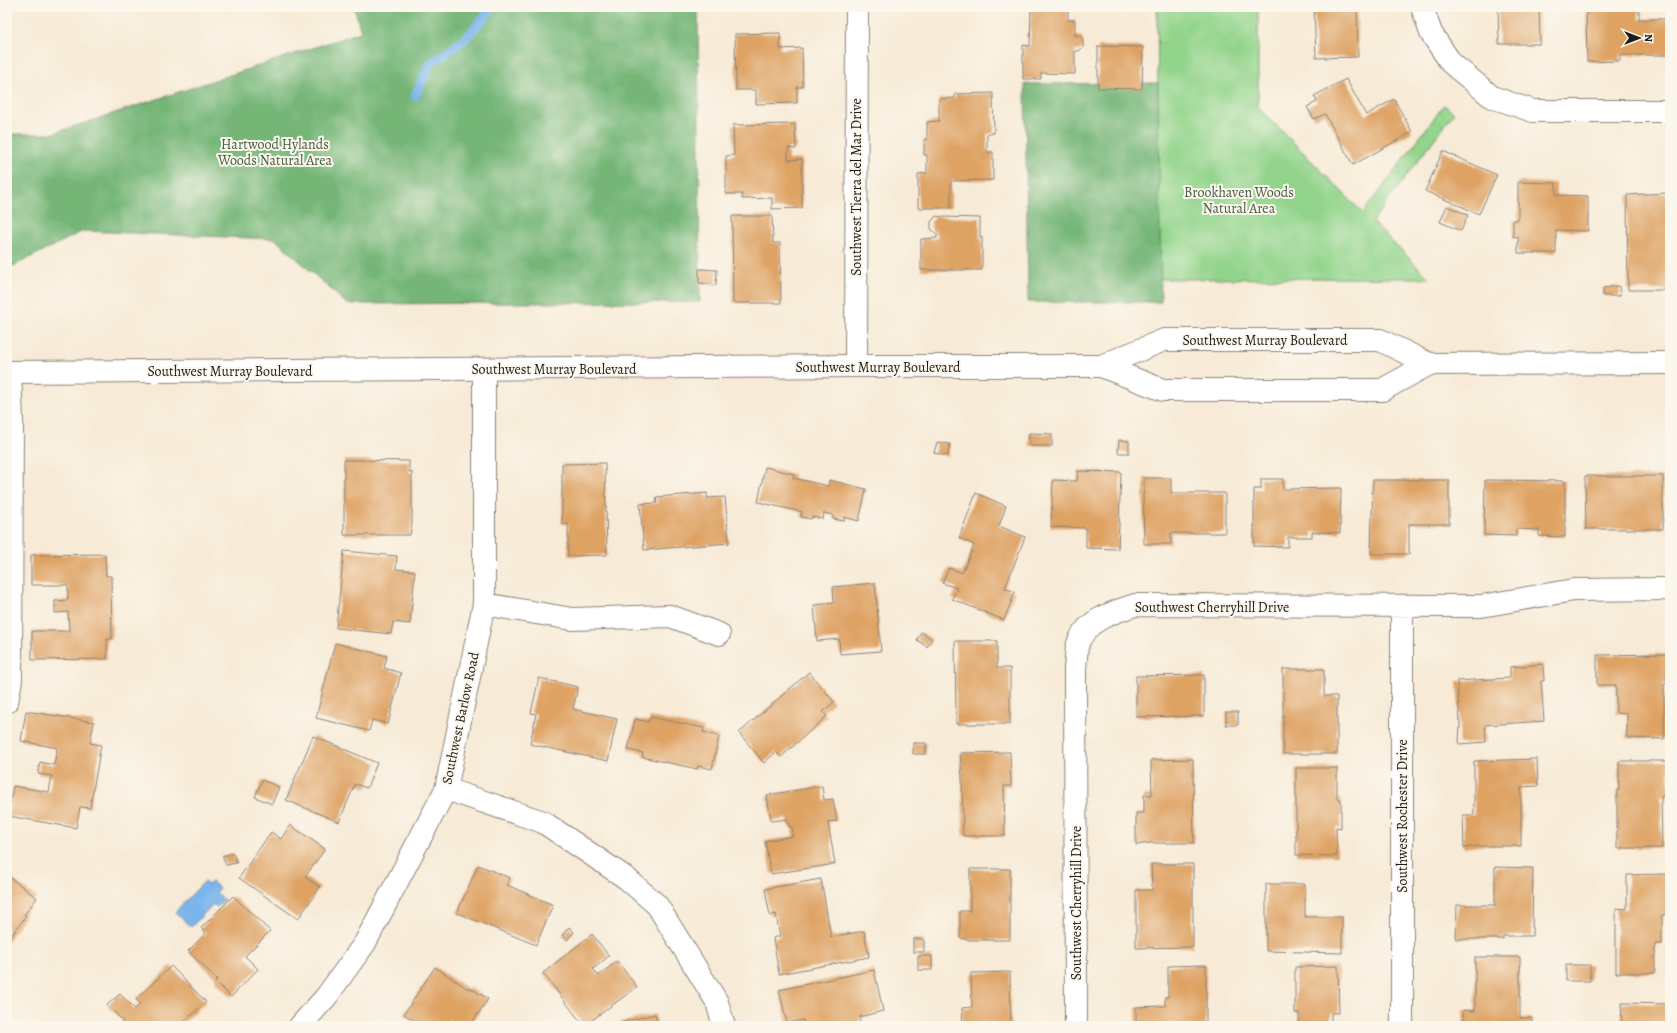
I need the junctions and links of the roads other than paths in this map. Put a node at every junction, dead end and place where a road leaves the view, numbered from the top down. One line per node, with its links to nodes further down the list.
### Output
1 (857, 7): 6 (street, Southwest Tierra del Mar Drive)
2 (1422, 7): 3 (street)
3 (1670, 111)
4 (1670, 363): 5 (street, Southwest Murray Boulevard)
5 (1430, 364): 7 (street, Southwest Murray Boulevard); 7 (street, Southwest Murray Boulevard)
6 (856, 366): 7 (street, Southwest Murray Boulevard); 8 (street, Southwest Murray Boulevard)
7 (1101, 366)
8 (484, 370): 9 (street, Southwest Murray Boulevard); 11 (street, Southwest Barlow Road)
9 (8, 372): 14 (street)
10 (1670, 589): 12 (street, Southwest Cherryhill Drive)
11 (484, 604): 13 (street); 15 (street, Southwest Barlow Road)
12 (1402, 607): 18 (street, Southwest Cherryhill Drive); 19 (street, Southwest Rochester Drive)
13 (719, 634)
14 (7, 702)
15 (446, 789): 16 (street, Southwest Barlow Road); 17 (street)
16 (300, 1026)
17 (724, 1026)
18 (1076, 1026)
19 (1402, 1026)

